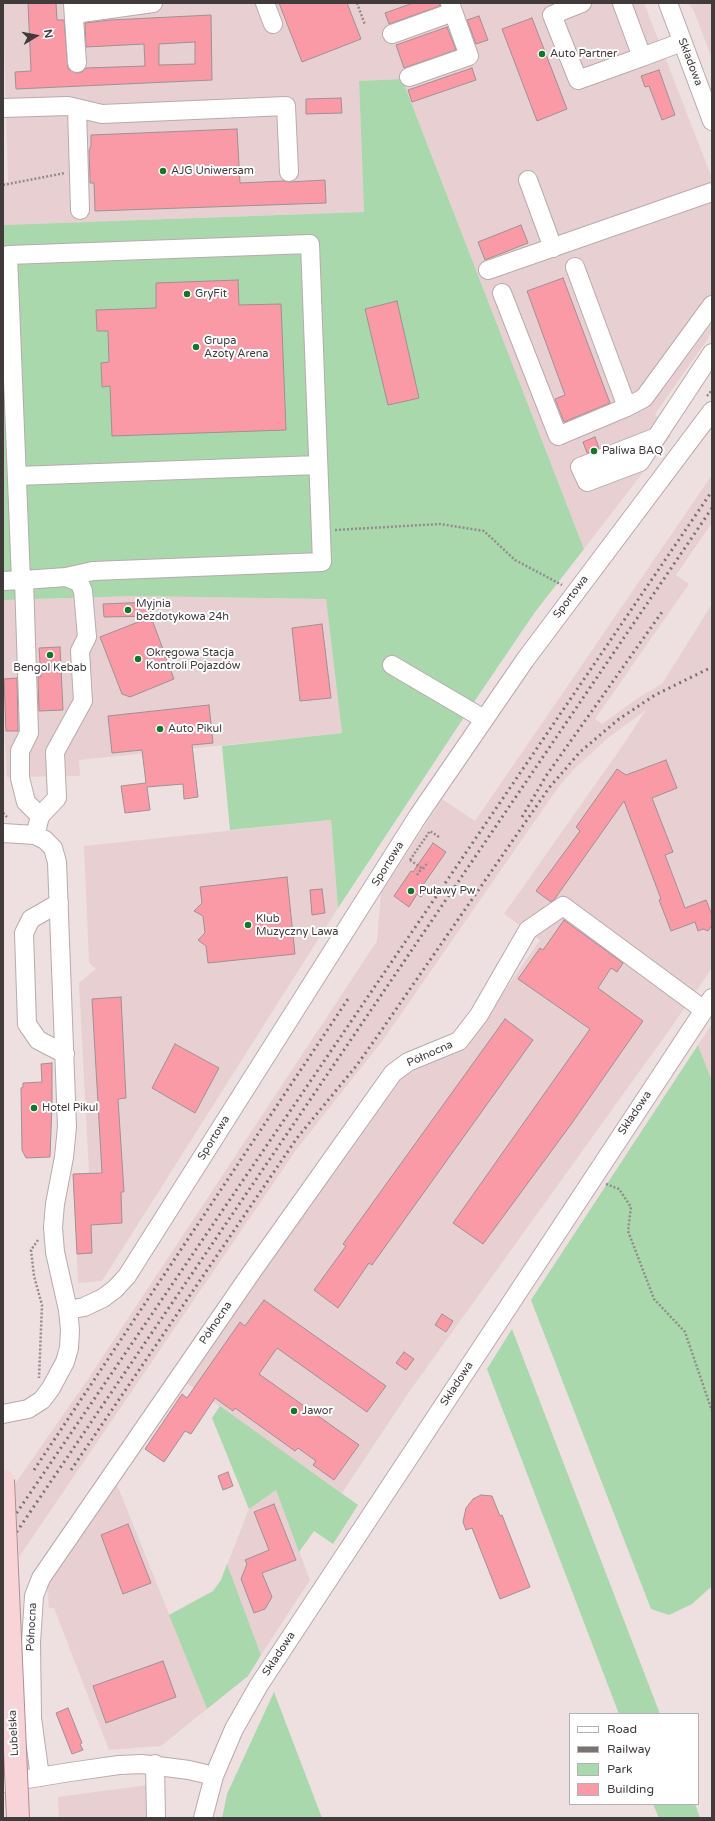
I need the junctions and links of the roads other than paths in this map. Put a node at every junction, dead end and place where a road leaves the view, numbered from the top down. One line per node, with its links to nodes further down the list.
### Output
1 (153, 3): 7 (street)
2 (265, 3): 8 (street)
3 (582, 3): 11 (street)
4 (622, 3): 11 (street)
5 (668, 3): 10 (street, Składowa)
6 (452, 7): 9 (street); 13 (street)
7 (73, 9): 12 (street)
8 (273, 24)
9 (392, 34)
10 (682, 42): 11 (street); 16 (street, Składowa)
11 (642, 57)
12 (77, 62)
13 (409, 77)
14 (3, 108): 15 (street)
15 (77, 108): 17 (street); 20 (street)
16 (712, 121)
17 (289, 172)
18 (528, 180): 21 (street)
19 (712, 192): 21 (street)
20 (80, 210)
21 (553, 248): 23 (street)
22 (575, 267): 27 (street)
23 (488, 270)
24 (502, 293): 27 (street)
25 (712, 305): 27 (street)
26 (712, 353): 30 (street)
27 (627, 407)
28 (712, 411): 37 (street, Sportowa)
29 (9, 433): 31 (street); 32 (street)
30 (654, 438)
31 (318, 465): 32 (street); 33 (street)
32 (17, 476): 34 (street)
33 (66, 577): 34 (street); 38 (street)
34 (22, 580): 35 (street); 38 (street)
35 (3, 581)
36 (392, 665): 37 (street)
37 (484, 719): 44 (street, Sportowa)
38 (40, 816): 40 (street)
39 (9, 833): 40 (street)
40 (35, 835): 41 (street)
41 (59, 903): 43 (street); 43 (street)
42 (708, 1004): 48 (street, Składowa); 49 (street, Północna)
43 (65, 1054): 44 (street)
44 (68, 1310): 45 (street)
45 (3, 1414)
46 (3, 1480): 51 (main road, Lubelska, bridge)
47 (155, 1764): 48 (street); 49 (street); 52 (street)
48 (214, 1776): 53 (street, Składowa)
49 (40, 1777): 50 (street)
50 (3, 1783)
51 (18, 1818)
52 (156, 1818)
53 (203, 1818)

